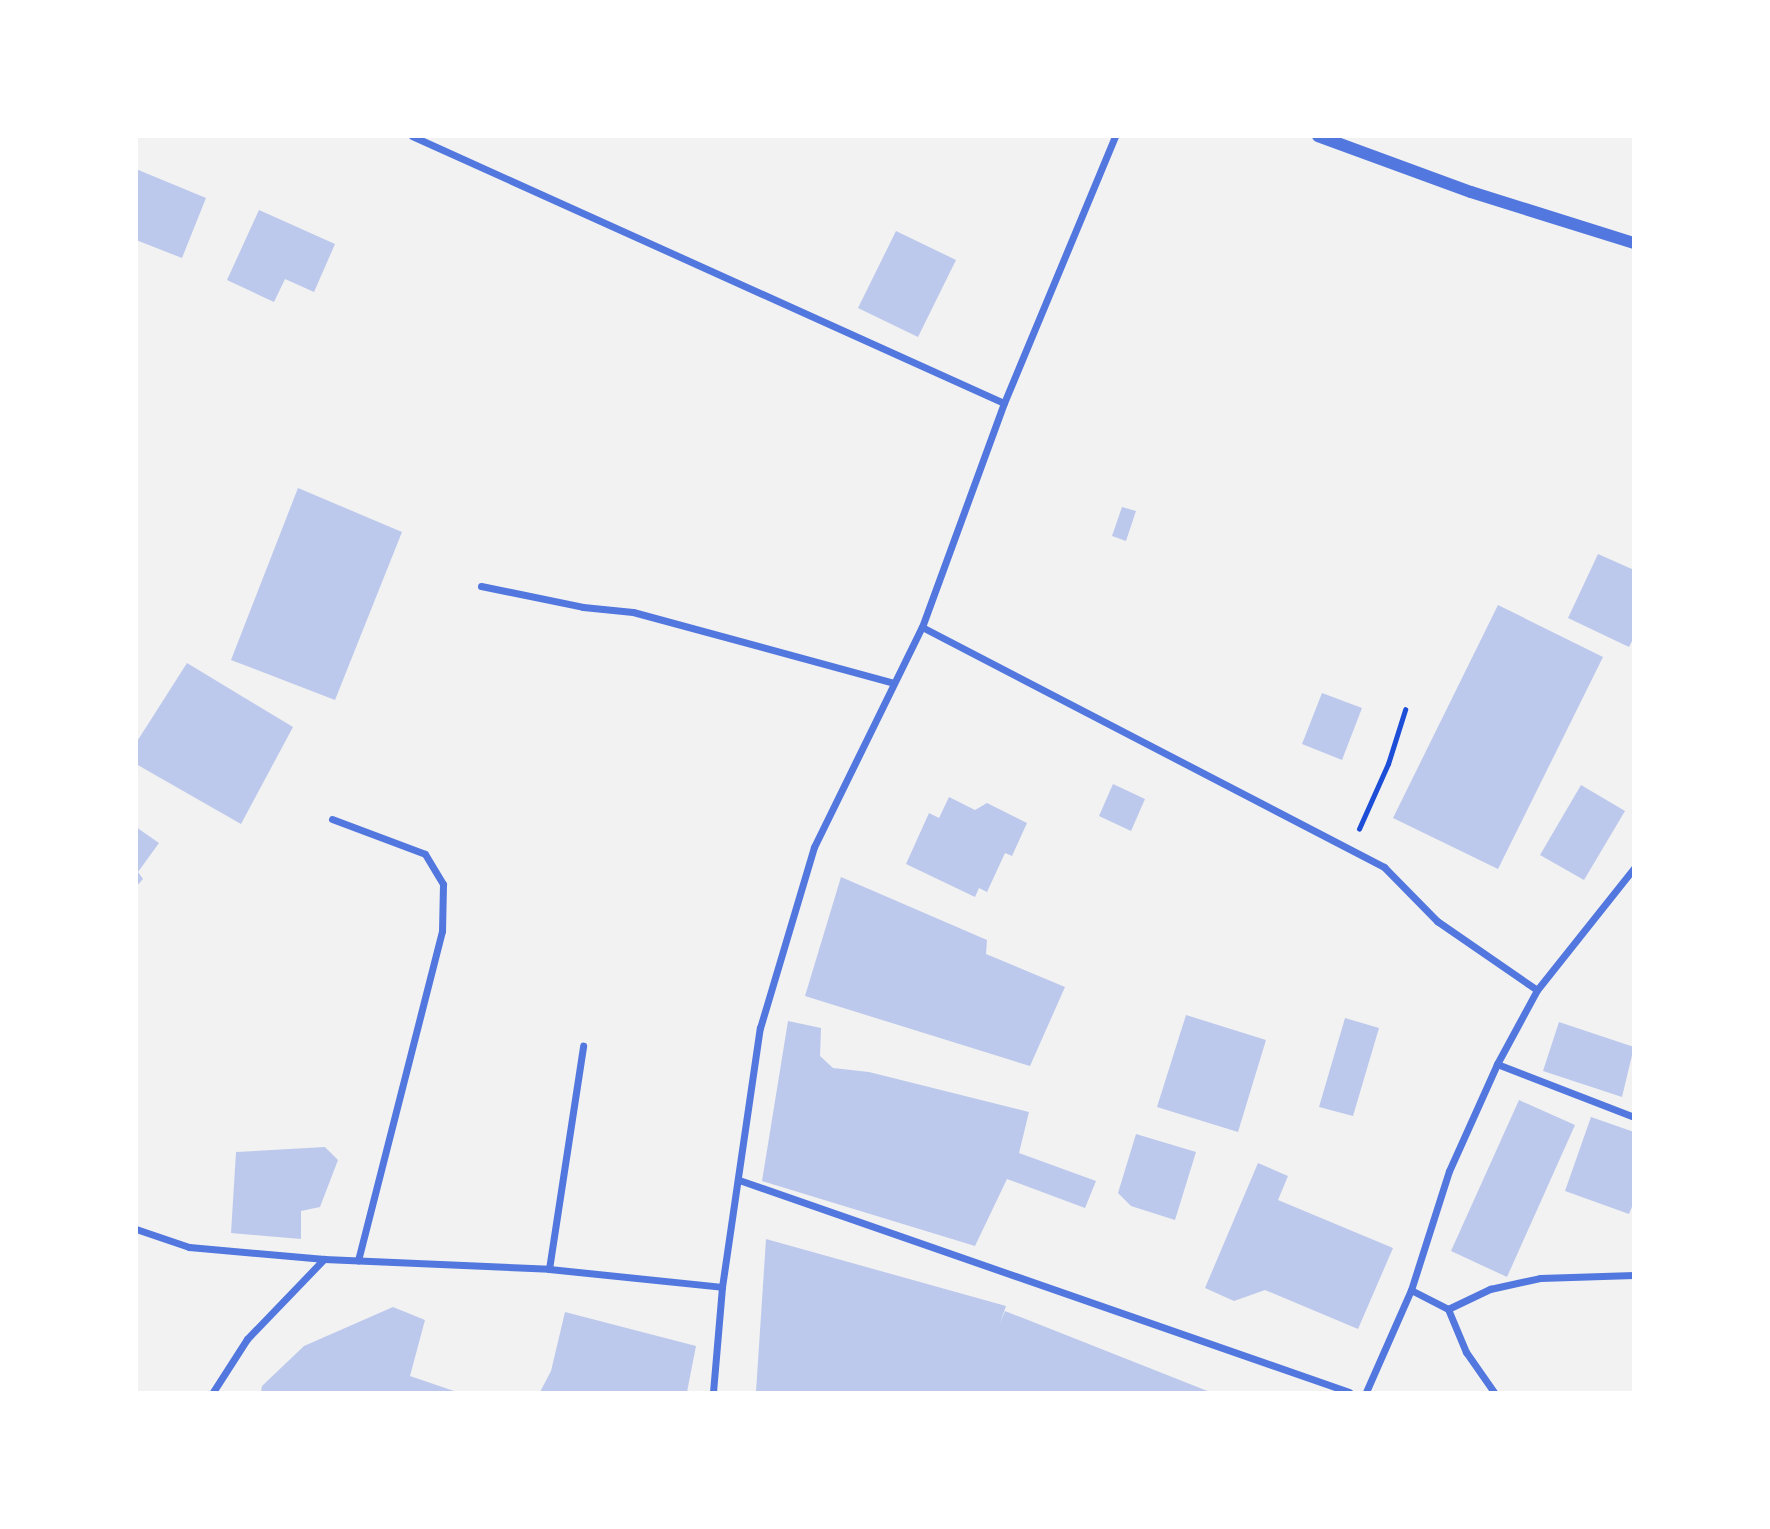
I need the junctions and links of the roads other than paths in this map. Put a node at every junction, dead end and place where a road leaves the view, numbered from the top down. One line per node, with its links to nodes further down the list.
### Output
1 (412, 136): 5 (street)
2 (1115, 136): 5 (street)
3 (1318, 136): 4 (street)
4 (1633, 243)
5 (1004, 403): 7 (street)
6 (481, 586): 8 (street)
7 (922, 627): 8 (street); 11 (street)
8 (894, 683): 15 (street)
9 (332, 818): 18 (street)
10 (1633, 868): 11 (street)
11 (1536, 990): 13 (street)
12 (583, 1046): 19 (street)
13 (1497, 1064): 14 (street); 22 (street)
14 (1633, 1118)
15 (739, 1180): 21 (street); 26 (street)
16 (136, 1230): 17 (street)
17 (324, 1259): 18 (street); 24 (street)
18 (358, 1261): 19 (street)
19 (549, 1269): 21 (street)
20 (1633, 1275): 23 (street)
21 (722, 1287): 25 (street)
22 (1410, 1290): 23 (street); 27 (street)
23 (1448, 1309): 28 (street)
24 (214, 1392)
25 (713, 1392)
26 (1349, 1392)
27 (1366, 1392)
28 (1494, 1392)

